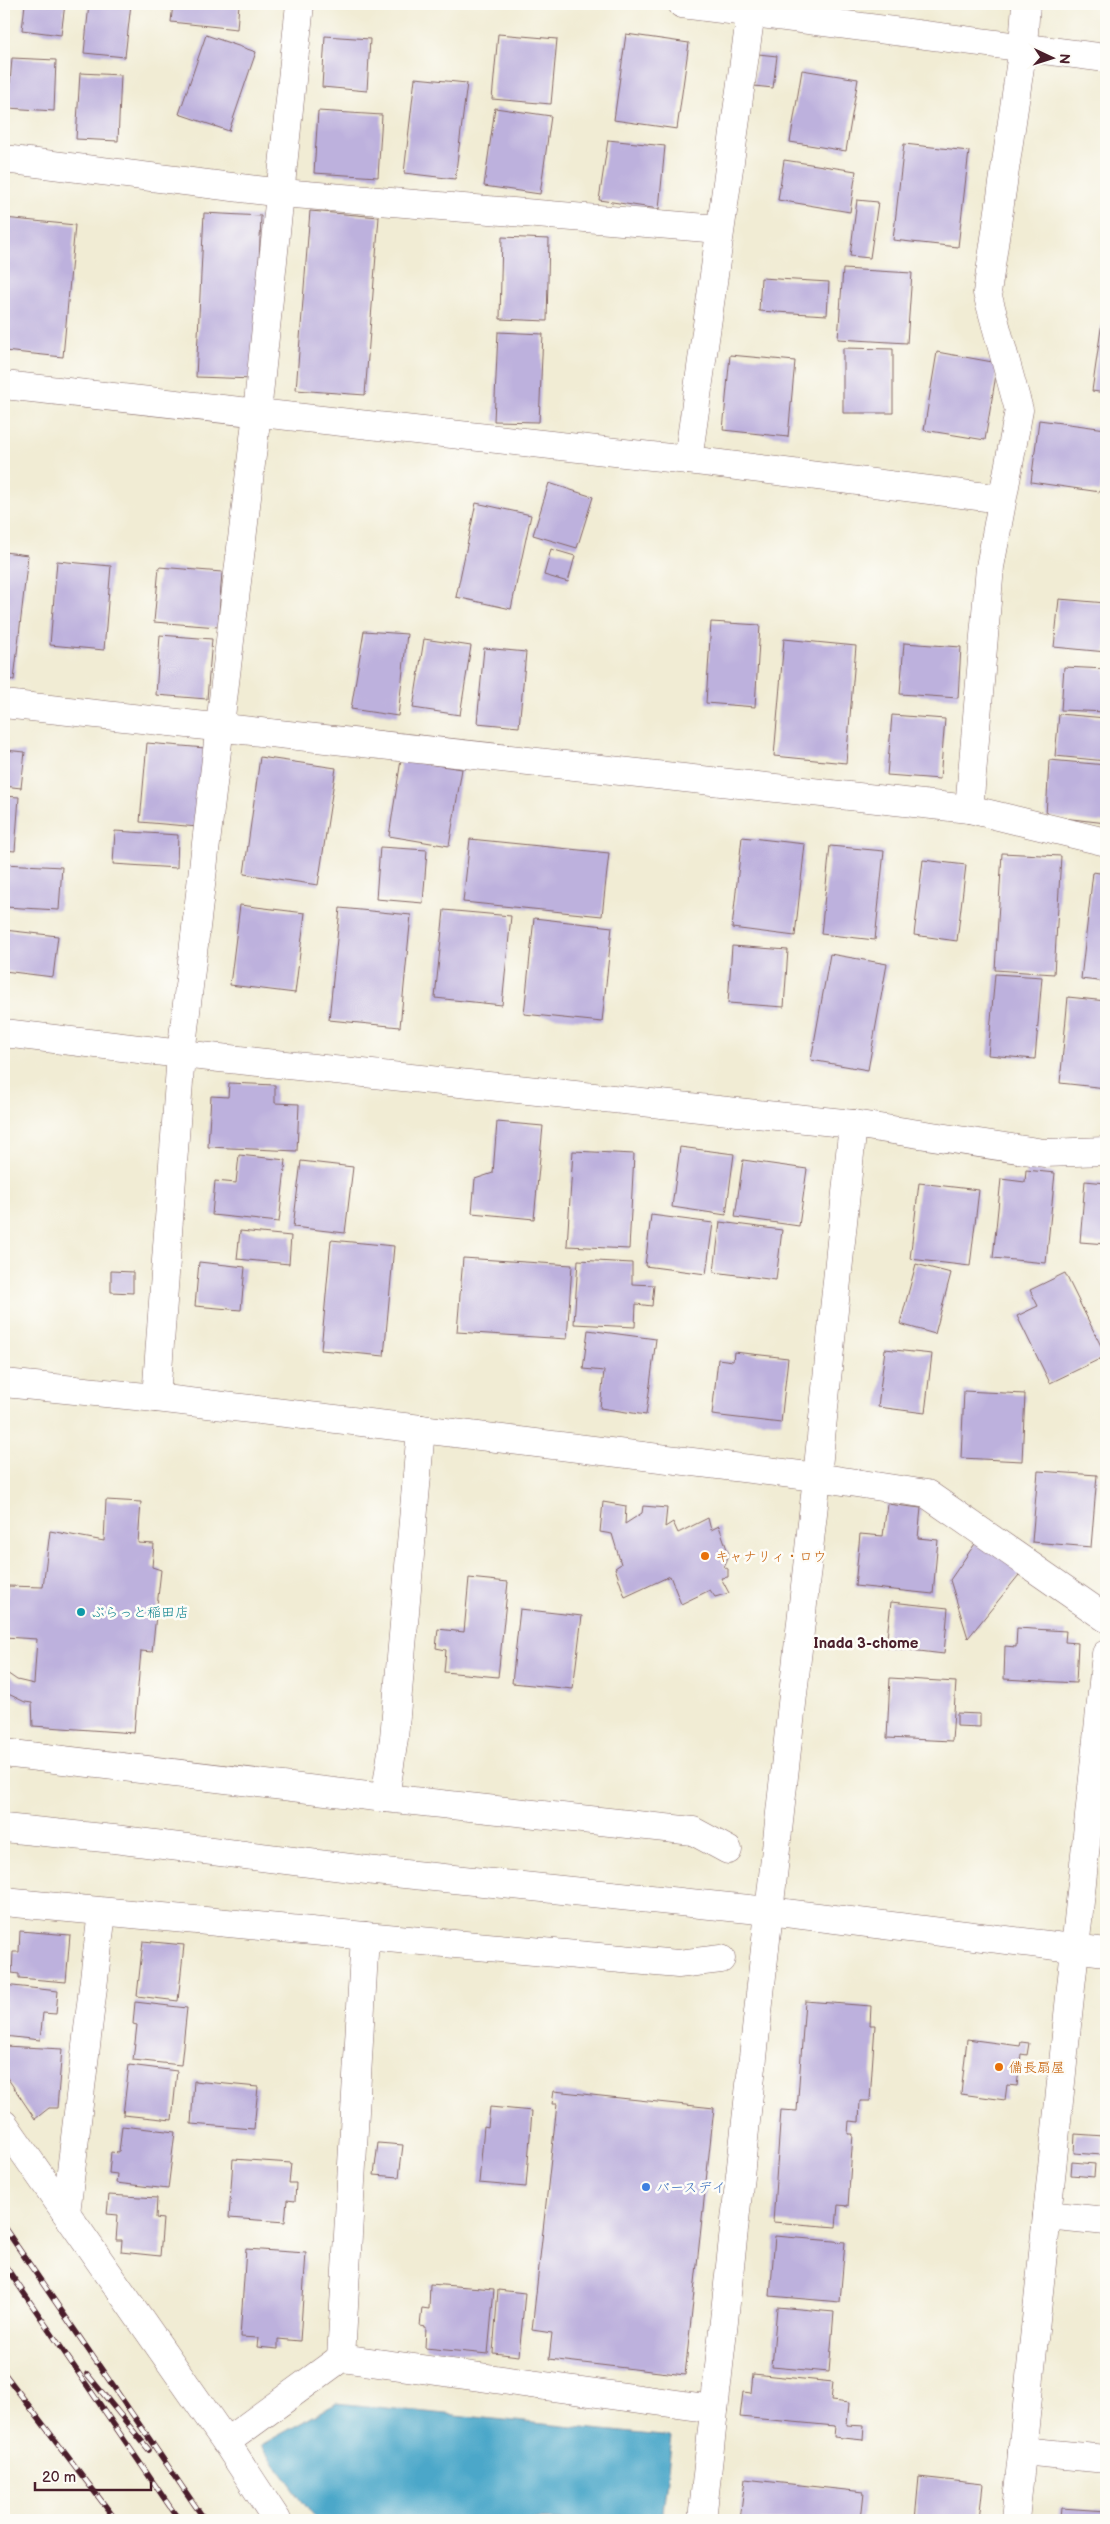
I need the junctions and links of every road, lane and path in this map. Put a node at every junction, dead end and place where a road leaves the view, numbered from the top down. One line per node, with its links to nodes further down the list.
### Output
1 (300, 4): 8 (street)
2 (682, 4): 4 (street)
3 (1026, 4): 5 (street)
4 (751, 12): 5 (street); 9 (street)
5 (1023, 46): 6 (street); 13 (street)
6 (1106, 58)
7 (4, 159): 8 (street)
8 (282, 193): 9 (street); 11 (street)
9 (719, 229): 12 (street)
10 (4, 385): 11 (street)
11 (257, 413): 12 (street); 15 (street)
12 (688, 460): 13 (street)
13 (1002, 499): 16 (street)
14 (4, 704): 15 (street)
15 (220, 729): 16 (street); 19 (street)
16 (969, 810): 17 (street)
17 (1106, 842)
18 (4, 1033): 19 (street)
19 (181, 1054): 20 (street); 23 (street)
20 (853, 1124): 21 (street); 25 (street)
21 (1106, 1151)
22 (4, 1383): 23 (street)
23 (156, 1398): 24 (street)
24 (421, 1429): 25 (street); 29 (street)
25 (817, 1477): 26 (street); 34 (street)
26 (1106, 1618)
27 (1106, 1654): 36 (street)
28 (4, 1754): 29 (street)
29 (384, 1798): 31 (street)
30 (4, 1828): 34 (street)
31 (728, 1850)
32 (4, 1902): 33 (street)
33 (102, 1912): 35 (street); 40 (street)
34 (769, 1912): 36 (street); 44 (street)
35 (365, 1936): 38 (street); 43 (street)
36 (1075, 1949): 37 (street); 41 (street)
37 (1106, 1952)
38 (721, 1959)
39 (4, 2124): 40 (street)
40 (66, 2213): 45 (street)
41 (1048, 2215): 42 (street); 46 (street)
42 (1106, 2221)
43 (341, 2358): 44 (street); 45 (street)
44 (714, 2409): 49 (street)
45 (226, 2442): 48 (street)
46 (1022, 2450): 47 (street); 50 (street)
47 (1106, 2459)
48 (277, 2520)
49 (702, 2520)
50 (1014, 2520)

